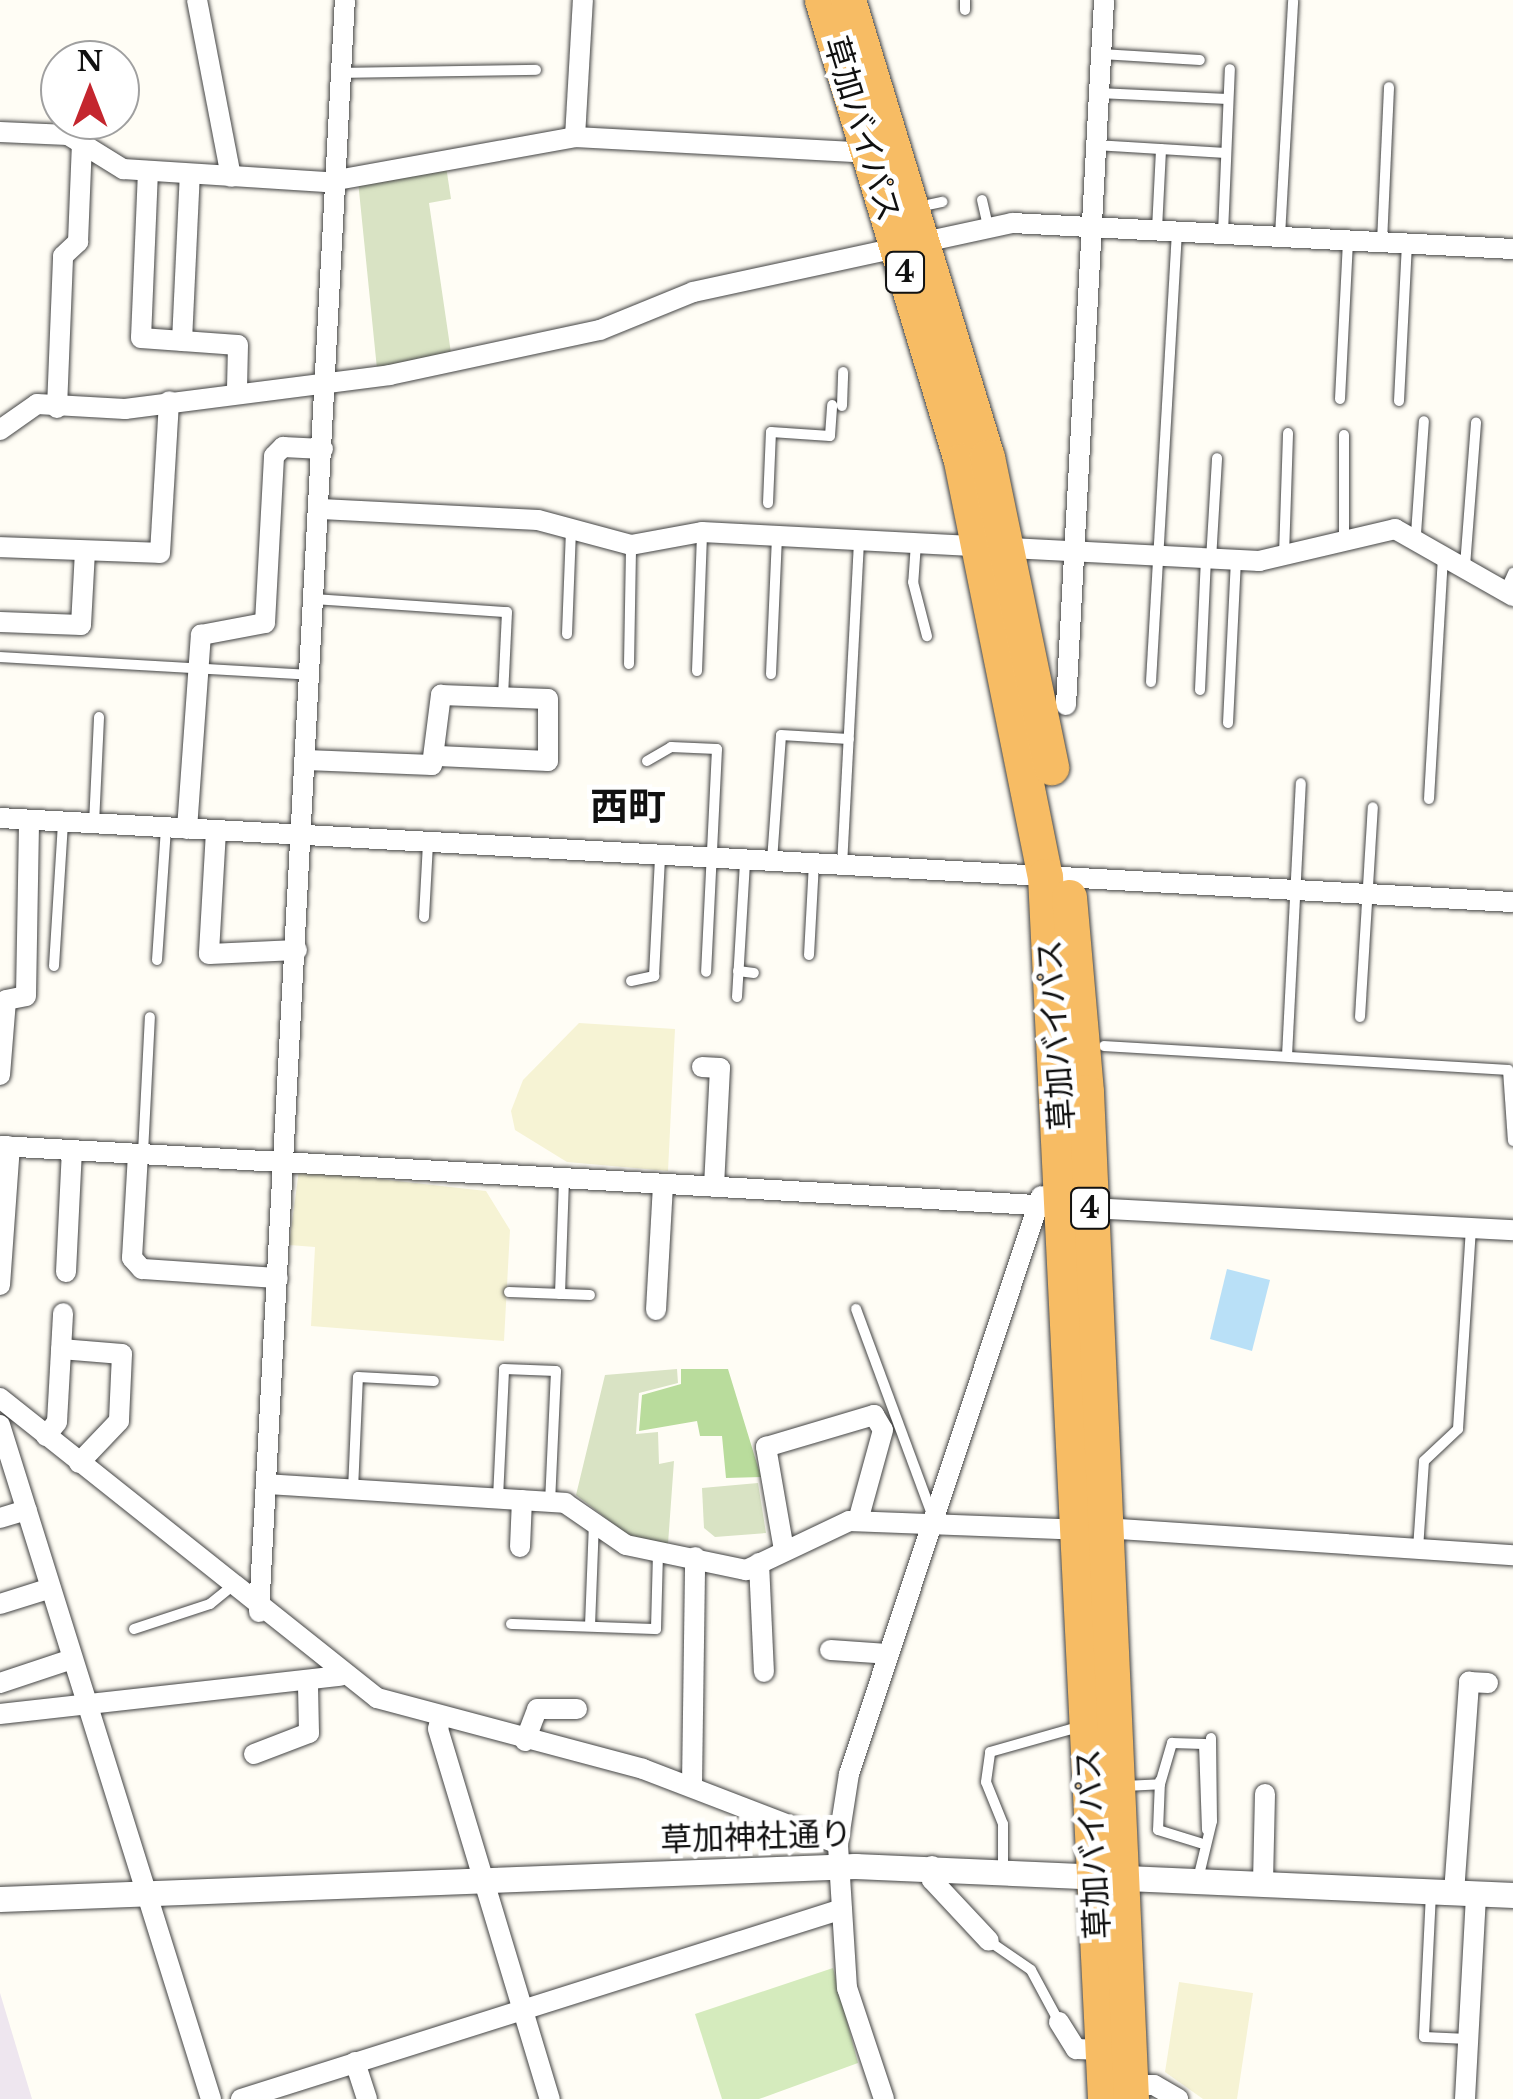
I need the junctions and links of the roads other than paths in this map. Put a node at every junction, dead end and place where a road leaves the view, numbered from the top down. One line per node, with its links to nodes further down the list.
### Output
1 (197, 0): 25 (street)
2 (345, 0): 12 (street)
3 (582, 0): 17 (street)
4 (822, 0): 21 (highway, 草加バイパス / 4)
5 (848, 0): 28 (highway, 草加バイパス / 4)
6 (1104, 0): 8 (street)
7 (1292, 0): 33 (lane)
8 (1100, 54): 9 (lane); 14 (street)
9 (1200, 60)
10 (536, 70): 12 (lane)
11 (1230, 70): 15 (lane)
12 (341, 72): 26 (street)
13 (1389, 87): 35 (lane)
14 (1097, 93): 15 (lane); 19 (street)
15 (1228, 99): 22 (lane)
16 (0, 132): 18 (street)
17 (575, 137): 21 (street); 26 (street)
18 (82, 144): 23 (street); 45 (street)
19 (1094, 145): 20 (lane); 29 (street)
20 (1161, 150): 22 (lane); 31 (lane)
21 (868, 153): 28 (highway, 草加バイパス / 4)
22 (1226, 153): 32 (lane)
23 (148, 171): 24 (street); 38 (street)
24 (190, 174): 25 (street); 38 (street)
25 (230, 177): 26 (street)
26 (336, 180): 40 (street)
27 (982, 200): 30 (lane)
28 (919, 224): 30 (street); 40 (street); 63 (highway, 草加バイパス / 4); 63 (highway, 草加バイパス / 4)
29 (1089, 226): 30 (street); 31 (street); 66 (street)
30 (988, 227)
31 (1167, 230): 32 (street); 69 (lane)
32 (1223, 233): 33 (street)
33 (1280, 236): 34 (street)
34 (1348, 240): 35 (street); 42 (lane)
35 (1382, 242): 36 (street)
36 (1408, 243): 37 (street); 44 (lane)
37 (1513, 249)
38 (182, 341): 41 (street)
39 (843, 372): 53 (lane)
40 (326, 378): 41 (street); 51 (street)
41 (237, 388): 43 (street)
42 (1340, 399)
43 (169, 400): 45 (street); 65 (street)
44 (1399, 400)
45 (56, 408): 48 (street)
46 (1424, 421): 57 (lane)
47 (1476, 422): 72 (lane)
48 (0, 430)
49 (1288, 433): 68 (lane)
50 (1344, 435): 60 (lane)
51 (324, 448): 54 (street); 80 (street)
52 (1216, 458): 70 (lane)
53 (768, 503)
54 (321, 510): 55 (street); 74 (street)
55 (571, 529): 62 (street); 76 (lane)
56 (702, 532): 58 (street); 62 (street); 81 (lane)
57 (1416, 534): 60 (street); 67 (street)
58 (777, 535): 59 (street); 82 (lane)
59 (859, 539): 61 (street); 90 (lane)
60 (1344, 540): 68 (street)
61 (916, 542): 63 (street); 77 (lane)
62 (630, 545): 79 (lane)
63 (996, 546): 66 (street); 111 (highway, 草加バイパス / 4); 111 (highway, 草加バイパス / 4)
64 (0, 547): 65 (street)
65 (85, 552): 75 (street)
66 (1074, 552): 69 (street); 87 (street)
67 (1443, 552): 72 (street); 95 (lane)
68 (1284, 554): 71 (street)
69 (1159, 559): 70 (street); 84 (lane)
70 (1208, 560): 71 (street); 85 (lane)
71 (1236, 561): 89 (lane)
72 (1465, 566): 73 (street)
73 (1510, 587)
74 (315, 600): 83 (street); 86 (lane)
75 (0, 622)
76 (567, 634)
77 (926, 636)
78 (0, 657): 80 (lane)
79 (628, 664)
80 (199, 668): 83 (lane); 101 (street)
81 (697, 671)
82 (771, 674)
83 (311, 675): 92 (street)
84 (1151, 682)
85 (1200, 690)
86 (503, 698): 91 (street); 91 (street)
87 (1066, 705)
88 (99, 717): 100 (lane)
89 (1228, 724)
90 (848, 739): 108 (lane); 110 (lane)
91 (438, 756): 92 (street)
92 (306, 760): 103 (street)
93 (648, 761): 106 (lane)
94 (1302, 783): 112 (lane)
95 (1430, 799)
96 (1373, 807): 113 (lane)
97 (0, 818): 98 (street)
98 (30, 820): 99 (street); 130 (street)
99 (63, 822): 100 (street); 119 (lane)
100 (94, 824): 101 (street)
101 (176, 828): 102 (street); 118 (lane)
102 (216, 831): 103 (street); 116 (street)
103 (304, 836): 104 (street); 116 (street)
104 (428, 844): 105 (street); 115 (lane)
105 (660, 856): 106 (street); 123 (lane)
106 (712, 859): 107 (street); 121 (lane)
107 (745, 860): 108 (street); 120 (lane)
108 (772, 862): 109 (street)
109 (814, 864): 110 (street); 117 (lane)
110 (842, 866): 111 (street)
111 (1056, 877): 112 (street); 139 (highway, 草加バイパス / 4)
112 (1296, 890): 113 (street); 128 (lane)
113 (1368, 894): 114 (street); 126 (lane)
114 (1513, 902)
115 (424, 917)
116 (296, 950): 135 (street)
117 (810, 955)
118 (157, 960)
119 (54, 966)
120 (738, 971): 122 (lane); 124 (lane)
121 (706, 972)
122 (754, 973)
123 (630, 982)
124 (737, 997)
125 (150, 1017): 134 (lane)
126 (1360, 1017)
127 (1104, 1046): 128 (lane)
128 (1286, 1056): 131 (lane)
129 (702, 1067): 138 (street)
130 (0, 1076)
131 (1513, 1141)
132 (5, 1146): 133 (street); 144 (street)
133 (72, 1150): 134 (street); 142 (street)
134 (140, 1154): 135 (street); 143 (street)
135 (286, 1161): 136 (street); 143 (street)
136 (564, 1179): 137 (street); 146 (lane)
137 (663, 1184): 138 (street); 149 (street)
138 (714, 1187): 139 (street)
139 (1064, 1203): 140 (street); 165 (street); 167 (highway, 草加バイパス / 4)
140 (1472, 1228): 141 (street); 170 (lane)
141 (1513, 1230)
142 (66, 1272)
143 (278, 1278): 157 (street)
144 (0, 1285)
145 (509, 1292): 146 (lane)
146 (560, 1294): 147 (lane)
147 (590, 1295)
148 (856, 1309): 165 (lane)
149 (656, 1310)
150 (64, 1313): 151 (street)
151 (61, 1349): 155 (street); 156 (street)
152 (434, 1381): 158 (lane)
153 (0, 1398): 155 (street)
154 (0, 1427): 162 (street)
155 (46, 1436): 156 (street)
156 (78, 1463): 176 (street)
157 (266, 1484): 158 (street); 178 (street)
158 (352, 1491): 159 (street)
159 (498, 1499): 160 (street); 161 (lane)
160 (522, 1500): 161 (street); 168 (street)
161 (550, 1502): 166 (street)
162 (28, 1510): 163 (street); 175 (street)
163 (0, 1518)
164 (858, 1521): 165 (street); 169 (street); 169 (street)
165 (932, 1521): 167 (street); 183 (street)
166 (594, 1523): 171 (street); 180 (lane)
167 (1091, 1529): 170 (street); 194 (highway, 草加バイパス / 4); 201 (highway, 草加バイパス / 4)
168 (520, 1546)
169 (784, 1550): 174 (street)
170 (1418, 1550): 172 (street)
171 (658, 1552): 173 (street); 180 (lane)
172 (1513, 1556)
173 (695, 1557): 174 (street); 200 (street)
174 (759, 1562): 185 (street)
175 (51, 1588): 177 (street); 184 (street)
176 (230, 1588): 178 (street); 181 (lane)
177 (0, 1604)
178 (259, 1612): 186 (street)
179 (512, 1624): 180 (lane)
180 (590, 1626)
181 (134, 1629)
182 (830, 1650): 183 (street)
183 (888, 1654): 205 (street)
184 (72, 1659): 187 (street); 190 (street)
185 (764, 1672)
186 (340, 1676): 189 (street); 193 (street)
187 (0, 1683)
188 (1488, 1683): 212 (street)
189 (308, 1684): 190 (street); 197 (street)
190 (88, 1706): 192 (street); 213 (street)
191 (578, 1710): 196 (street)
192 (0, 1714)
193 (442, 1716): 196 (street); 210 (street)
194 (1086, 1726): 207 (lane); 208 (highway, 草加バイパス / 4)
195 (1211, 1738): 203 (lane)
196 (525, 1742): 200 (street)
197 (254, 1754)
198 (1160, 1769): 199 (lane)
199 (1160, 1784): 201 (lane); 203 (lane); 204 (lane)
200 (692, 1785): 205 (street)
201 (1119, 1786): 208 (highway, 草加バイパス / 4)
202 (1266, 1794): 211 (street)
203 (1207, 1830): 204 (lane)
204 (1200, 1844): 209 (lane)
205 (839, 1855): 206 (street, 草加神社通り); 210 (street, 草加神社通り); 216 (street)
206 (932, 1866): 207 (street, 草加神社通り); 217 (street)
207 (1003, 1866): 208 (street, 草加神社通り)
208 (1109, 1874): 209 (street, 草加神社通り); 221 (highway, 草加バイパス / 4); 223 (highway, 草加バイパス / 4)
209 (1198, 1879): 211 (street, 草加神社通り)
210 (484, 1880): 213 (street, 草加神社通り); 218 (street)
211 (1262, 1882): 212 (street, 草加神社通り)
212 (1454, 1893): 214 (street, 草加神社通り); 220 (street); 220 (lane)
213 (146, 1894): 215 (street, 草加神社通り); 224 (street)
214 (1513, 1895)
215 (0, 1899)
216 (842, 1910): 218 (street); 228 (street)
217 (990, 1942): 219 (lane)
218 (522, 2009): 222 (street); 227 (street)
219 (1059, 2022): 221 (street)
220 (1468, 2039): 230 (street)
221 (1103, 2050): 223 (highway, 草加バイパス / 4)
222 (355, 2062): 225 (street); 226 (street)
223 (1122, 2094): 229 (street)
224 (212, 2099)
225 (240, 2099)
226 (366, 2099)
227 (550, 2099)
228 (884, 2099)
229 (1178, 2099)
230 (1465, 2099)

